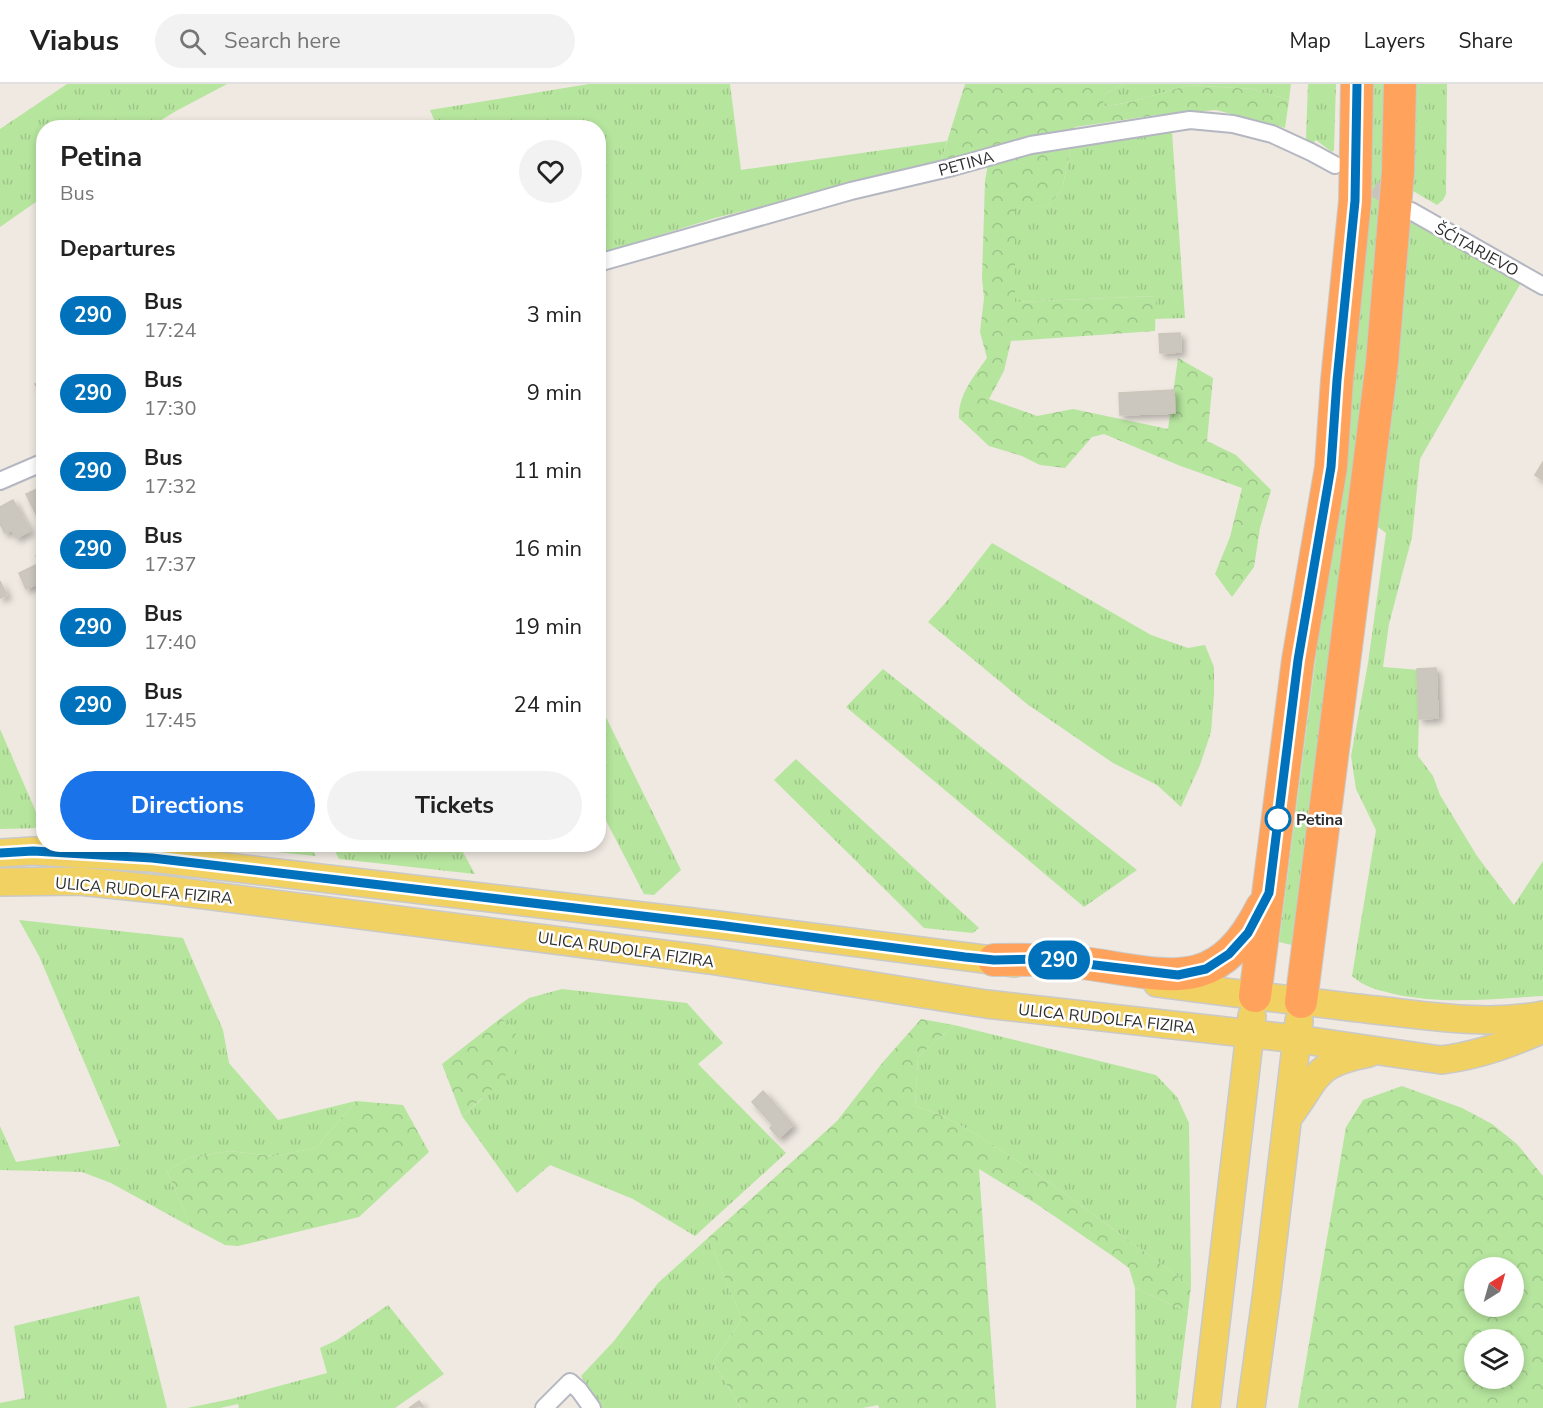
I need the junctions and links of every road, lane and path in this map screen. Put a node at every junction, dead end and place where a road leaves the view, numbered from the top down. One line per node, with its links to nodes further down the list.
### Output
1 (1357, 84): 13 (highway)
2 (1400, 84): 16 (highway)
3 (1335, 165): 5 (street, PETINA)
4 (1411, 211): 6 (street, ŠĆITARJEVO)
5 (606, 260)
6 (1543, 286)
7 (36, 465): 8 (street)
8 (0, 481)
9 (36, 851): 11 (main road, ULICA RUDOLFA FIZIRA)
10 (50, 852): 14 (main road, ULICA RUDOLFA FIZIRA)
11 (0, 853)
12 (0, 882): 19 (main road, ULICA RUDOLFA FIZIRA)
13 (1269, 893): 14 (highway); 15 (highway)
14 (994, 960): 15 (main road, ULICA RUDOLFA FIZIRA)
15 (1255, 996): 16 (main road, ULICA RUDOLFA FIZIRA); 19 (main road)
16 (1301, 1002): 17 (main road, ULICA RUDOLFA FIZIRA); 20 (main road)
17 (1543, 1015)
18 (1543, 1029): 21 (main road, ULICA RUDOLFA FIZIRA)
19 (1250, 1034): 20 (main road, ULICA RUDOLFA FIZIRA); 25 (main road)
20 (1297, 1039): 21 (main road, ULICA RUDOLFA FIZIRA); 22 (main road)
21 (1382, 1050): 22 (main road)
22 (1286, 1121): 26 (main road)
23 (544, 1408): 24 (street)
24 (592, 1408)
25 (1206, 1408)
26 (1251, 1408)

